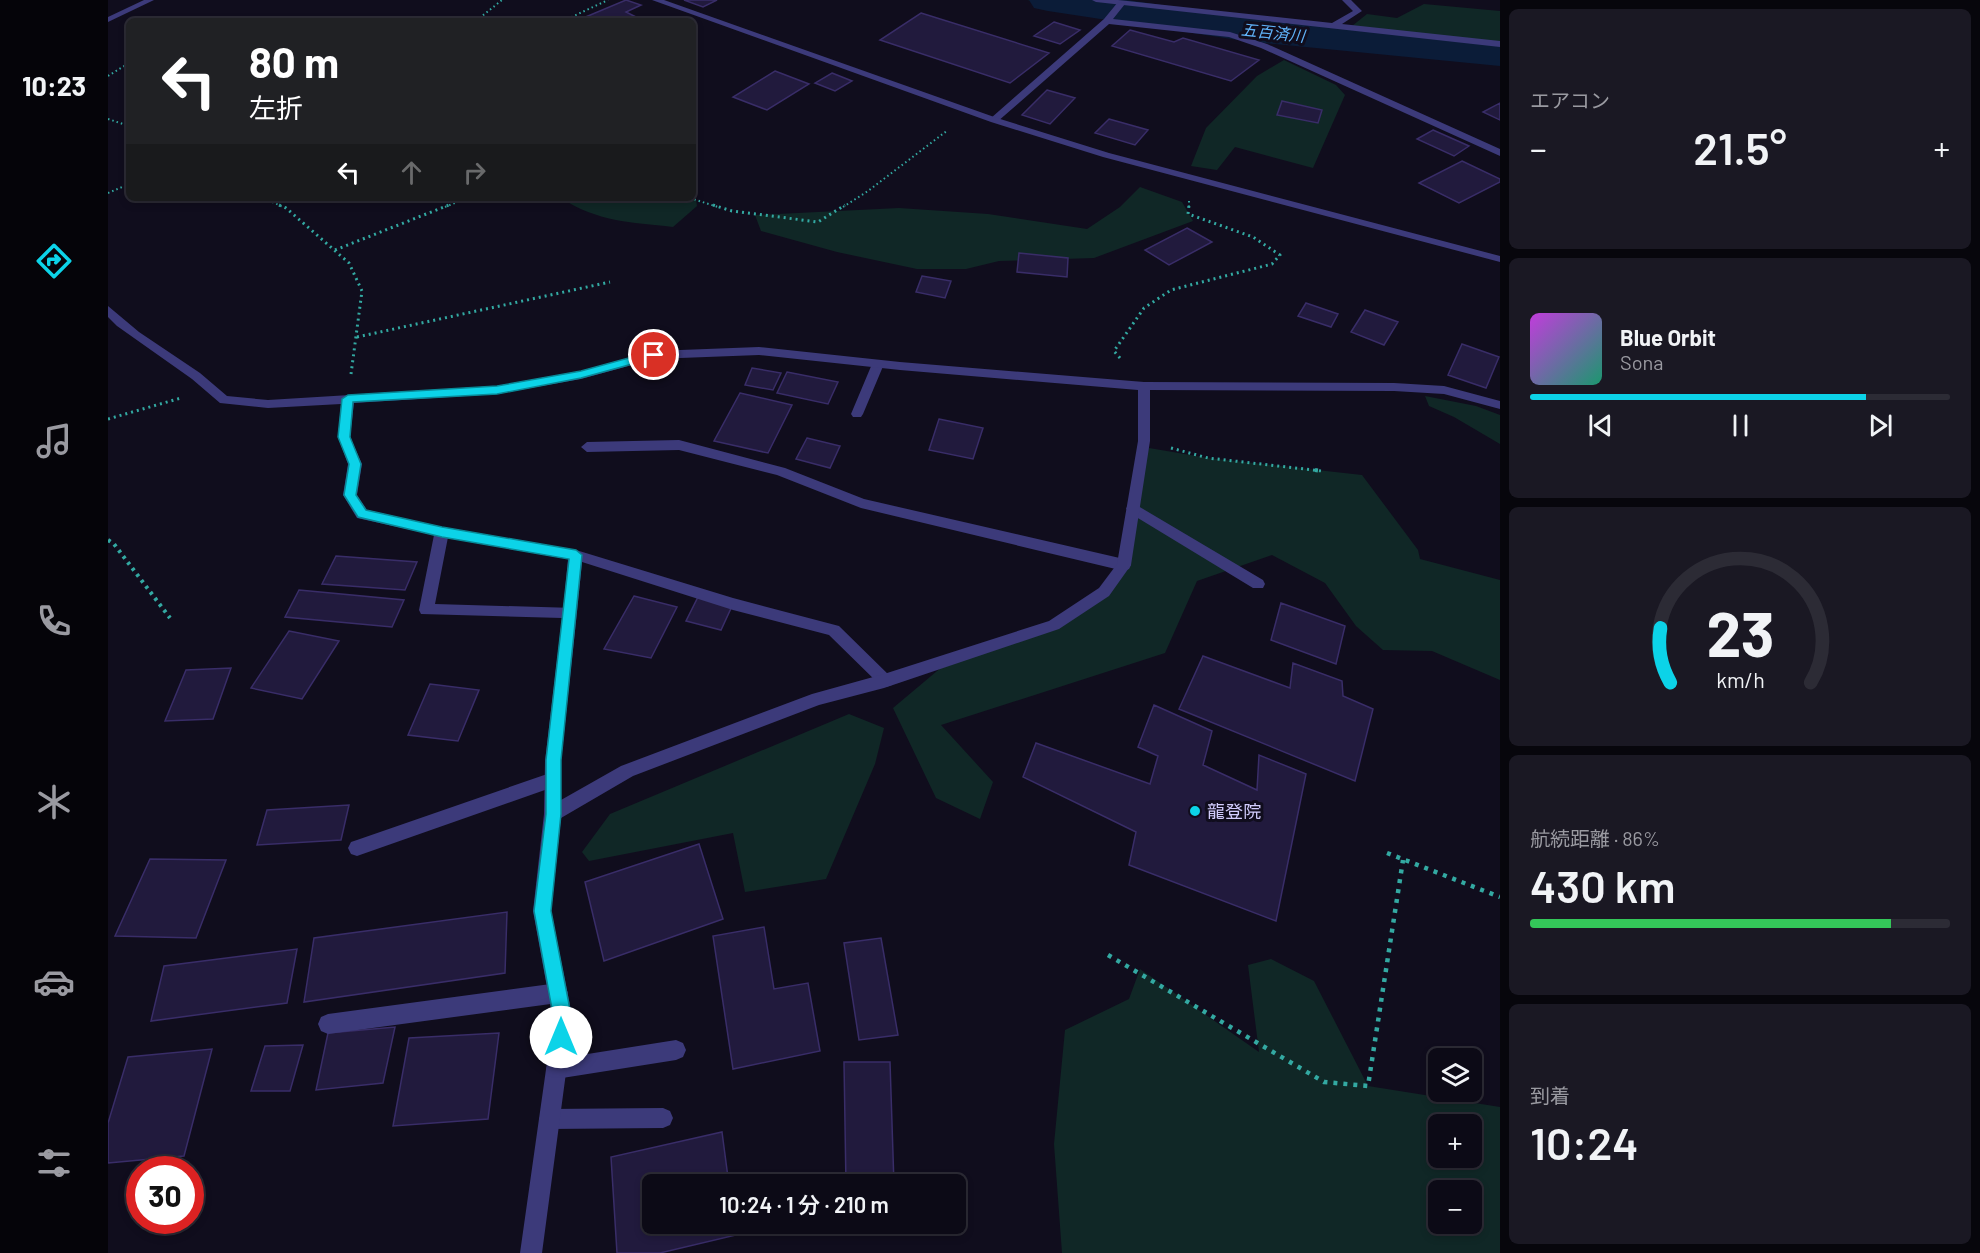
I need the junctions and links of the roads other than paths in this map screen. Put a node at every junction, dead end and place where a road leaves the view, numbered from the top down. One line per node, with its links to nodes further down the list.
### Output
1 (150, 0): 6 (street)
2 (656, 0): 10 (street)
3 (1096, 0): 5 (street)
4 (1346, 0): 8 (street)
5 (1124, 2): 7 (street); 8 (street)
6 (108, 20)
7 (1107, 21): 10 (street); 11 (street)
8 (1332, 27): 9 (street)
9 (1500, 44)
10 (994, 120): 12 (street)
11 (1500, 153)
12 (1500, 259)
13 (108, 310): 16 (street)
14 (878, 364): 15 (street); 16 (street); 18 (street)
15 (1144, 386): 17 (street); 20 (street)
16 (348, 399): 21 (street)
17 (1500, 405)
18 (857, 414)
19 (587, 447): 23 (street)
20 (1133, 508): 23 (street); 24 (street)
21 (442, 532): 22 (street); 25 (street)
22 (576, 555): 25 (street); 26 (street)
23 (1125, 565): 26 (street)
24 (1258, 584)
25 (570, 612): 27 (street)
26 (886, 680): 28 (street)
27 (553, 780): 28 (street); 29 (street)
28 (553, 814): 30 (street)
29 (357, 848)
30 (558, 993): 31 (street); 33 (street)
31 (328, 1024)
32 (676, 1050): 33 (street)
33 (556, 1069): 35 (street)
34 (663, 1118): 35 (street)
35 (549, 1119): 36 (street)
36 (531, 1253)

